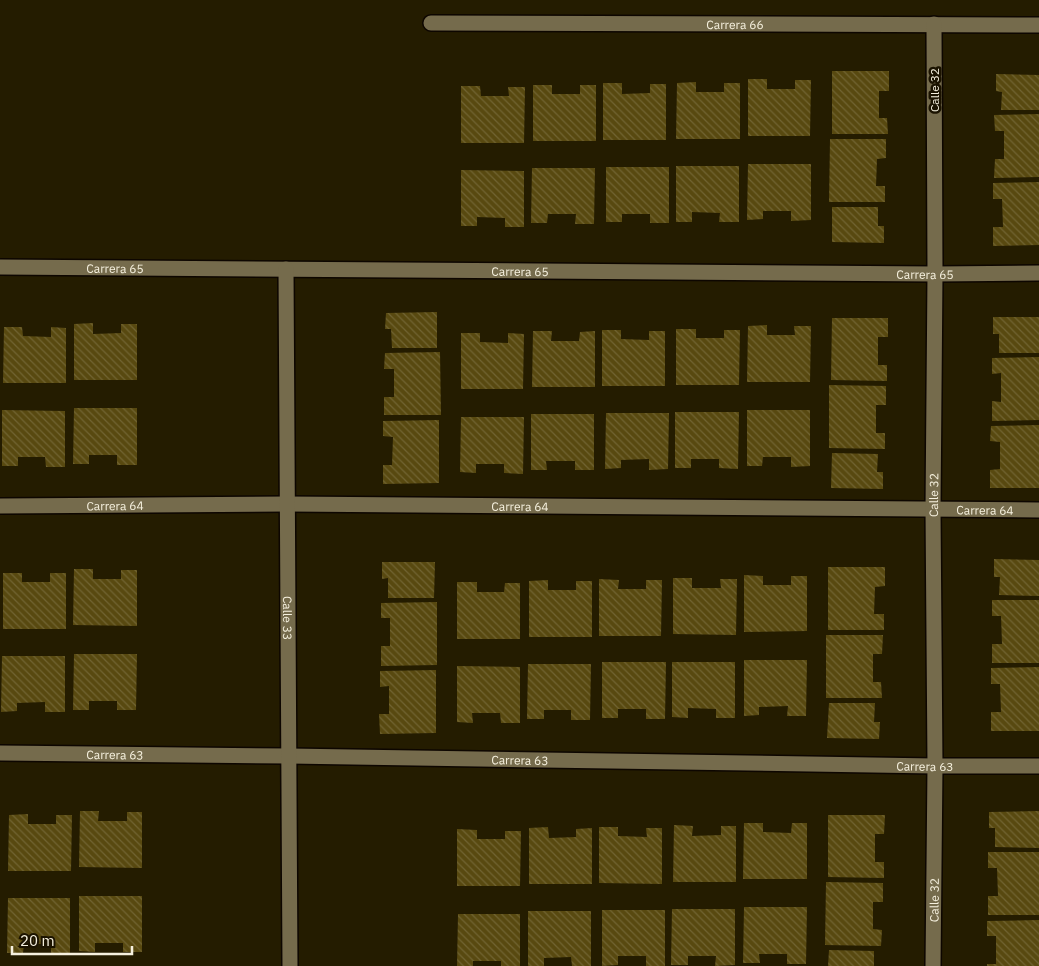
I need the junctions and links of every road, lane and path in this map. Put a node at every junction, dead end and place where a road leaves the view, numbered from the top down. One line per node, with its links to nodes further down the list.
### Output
1 (432, 23): 2 (street, Carrera 66)
2 (934, 24): 3 (street, Carrera 66); 7 (street, Calle 32)
3 (1039, 25)
4 (0, 267): 5 (street, Carrera 65)
5 (286, 269): 7 (street, Carrera 65); 8 (street, Calle 33)
6 (1039, 273): 7 (street, Carrera 65)
7 (935, 274): 10 (street, Calle 32)
8 (287, 504): 9 (street, Carrera 64); 10 (street, Carrera 64); 13 (street, Calle 33)
9 (0, 506)
10 (933, 510): 11 (street, Carrera 64); 14 (street, Calle 32)
11 (1039, 510)
12 (0, 753): 13 (street, Carrera 63)
13 (289, 756): 14 (street, Carrera 63); 16 (street, Calle 33)
14 (935, 766): 15 (street, Carrera 63); 17 (street, Calle 32)
15 (1039, 766)
16 (290, 966)
17 (933, 966)

